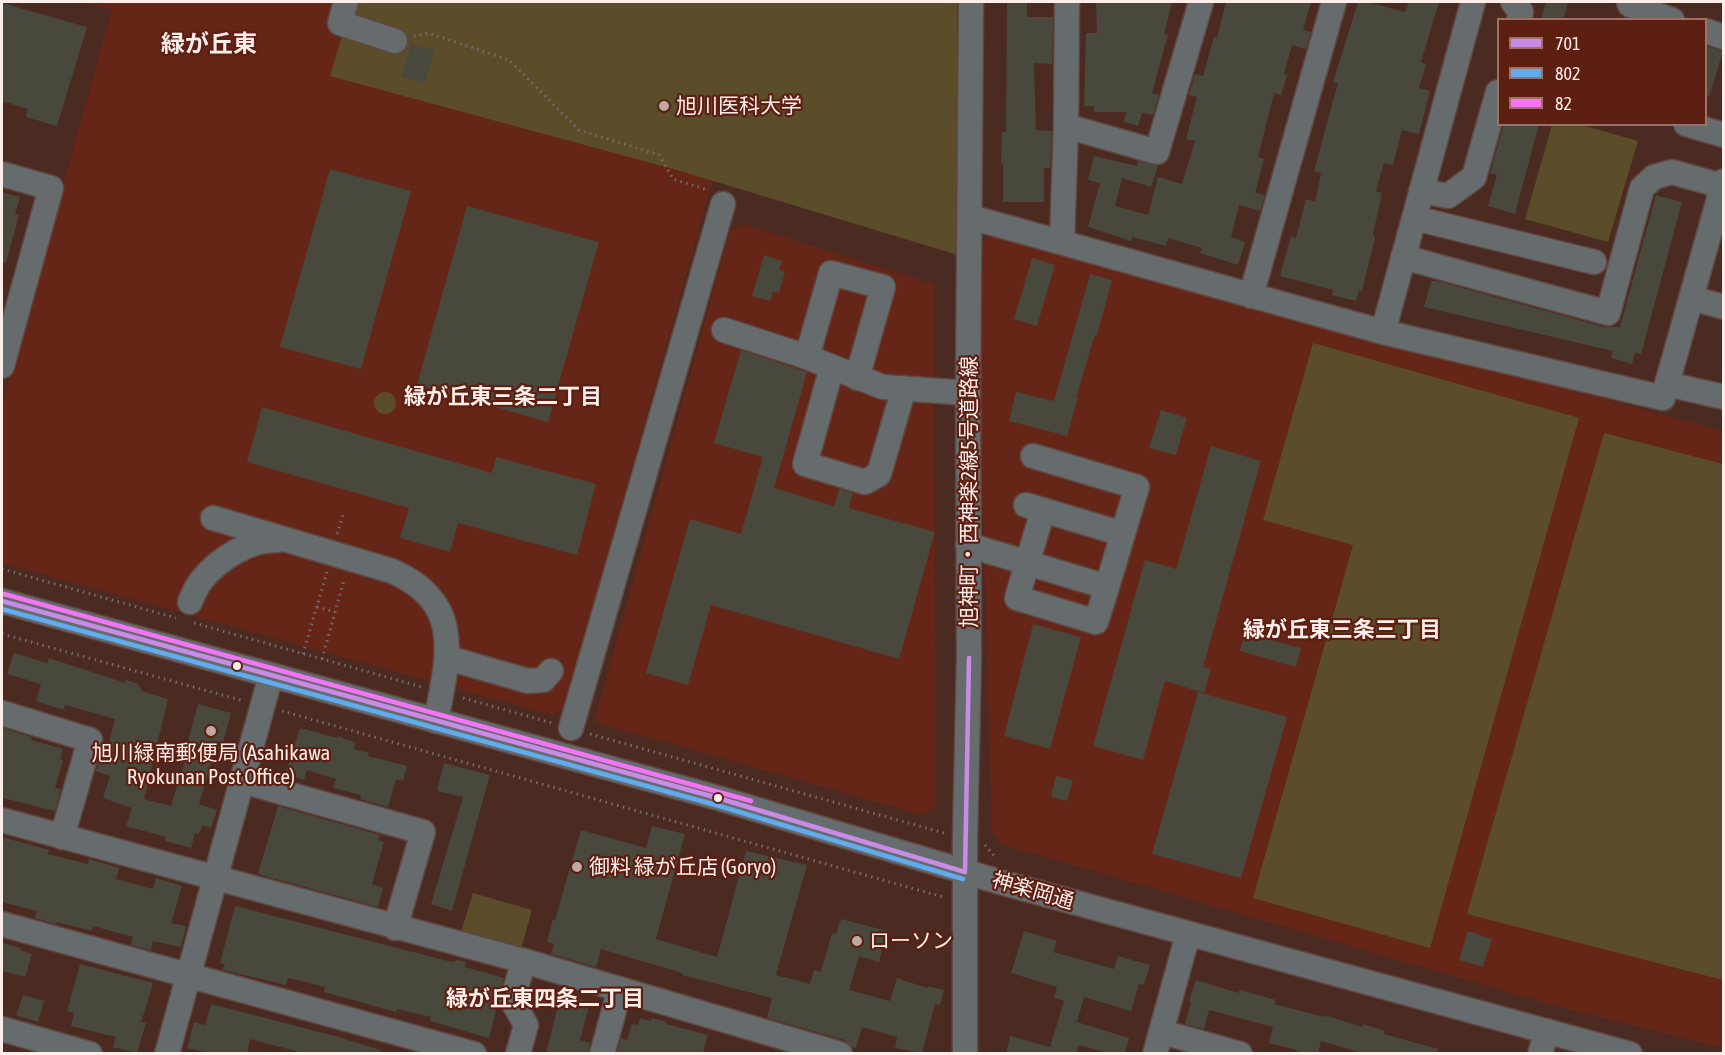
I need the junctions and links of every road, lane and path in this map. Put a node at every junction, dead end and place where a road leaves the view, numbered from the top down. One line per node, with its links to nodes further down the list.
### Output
1 (346, 2): 13 (street)
2 (971, 2): 22 (street, 旭神町・西神楽2線5号道路線)
3 (1067, 2): 15 (street)
4 (1201, 2): 15 (street)
5 (1334, 2): 27 (street)
6 (1473, 2): 20 (street)
7 (1514, 2): 9 (street)
8 (1629, 2): 10 (street)
9 (1520, 18)
10 (1666, 18)
11 (1707, 31): 12 (street)
12 (1724, 37)
13 (395, 41): 21 (path)
14 (1497, 96): 20 (street)
15 (1066, 126): 24 (street)
16 (1693, 126): 17 (street)
17 (1724, 135)
18 (2, 174): 30 (street)
19 (1723, 184): 25 (street); 28 (street)
20 (1421, 191): 23 (street)
21 (723, 204): 66 (street)
22 (970, 217): 24 (street); 39 (street, 旭神町・西神楽2線5号道路線)
23 (1414, 218): 25 (street); 26 (street)
24 (1062, 241): 27 (street)
25 (1403, 257): 32 (street)
26 (1594, 262)
27 (1251, 296): 32 (street)
28 (1691, 298): 29 (street); 37 (street)
29 (1724, 307)
30 (8, 319): 34 (street)
31 (724, 330): 33 (street)
32 (1383, 332): 37 (street)
33 (807, 357): 35 (street); 36 (street)
34 (2, 366)
35 (832, 367): 36 (street); 38 (street)
36 (857, 378): 38 (street)
37 (1667, 384): 40 (street)
38 (904, 388): 39 (street)
39 (968, 393): 46 (street, 旭神町・西神楽2線5号道路線)
40 (1724, 397)
41 (1033, 456): 44 (street)
42 (342, 515): 47 (path)
43 (213, 518): 45 (street)
44 (1123, 534): 48 (street); 50 (street)
45 (286, 540): 47 (street); 54 (street)
46 (968, 544): 48 (street); 70 (street, 旭神町・西神楽2線5号道路線)
47 (330, 559): 52 (path); 53 (path); 57 (street)
48 (1027, 563): 50 (street); 50 (street)
49 (2, 569): 54 (path)
50 (1107, 587)
51 (2, 601): 60 (street, 神楽岡通)
52 (316, 607): 53 (path); 56 (path)
53 (335, 612): 58 (path)
54 (193, 617): 56 (path)
55 (2, 634): 63 (path)
56 (303, 654): 58 (path)
57 (448, 658): 59 (street); 65 (street)
58 (322, 659): 61 (path)
59 (551, 671)
60 (271, 675): 63 (street); 65 (street, 神楽岡通)
61 (427, 688)
62 (460, 697): 66 (path)
63 (263, 706): 67 (street); 74 (path)
64 (2, 713): 69 (street)
65 (436, 721): 72 (street, 神楽岡通)
66 (571, 728): 70 (path)
67 (242, 782): 73 (street); 76 (street)
68 (2, 820): 69 (street)
69 (62, 837): 73 (street)
70 (965, 839): 71 (path); 72 (street, 旭神町・西神楽2線5号道路線)
71 (995, 855)
72 (965, 872): 74 (street, 旭神町・西神楽2線5号道路線); 77 (street, 神楽岡通)
73 (216, 877): 76 (street); 79 (street)
74 (965, 903): 90 (street, 旭神町・西神楽2線5号道路線)
75 (2, 924): 79 (street)
76 (395, 928): 78 (street)
77 (1188, 934): 82 (street, 神楽岡通); 83 (street)
78 (524, 961): 80 (street); 87 (street)
79 (188, 976): 85 (street); 86 (street)
80 (620, 989): 88 (street); 89 (street)
81 (2, 1029): 84 (street)
82 (1544, 1042): 92 (street, 神楽岡通)
83 (1159, 1043): 91 (street)
84 (90, 1053)
85 (167, 1053)
86 (474, 1053)
87 (518, 1053)
88 (602, 1053)
89 (840, 1053)
90 (965, 1053)
91 (1240, 1053)
92 (1630, 1053)

